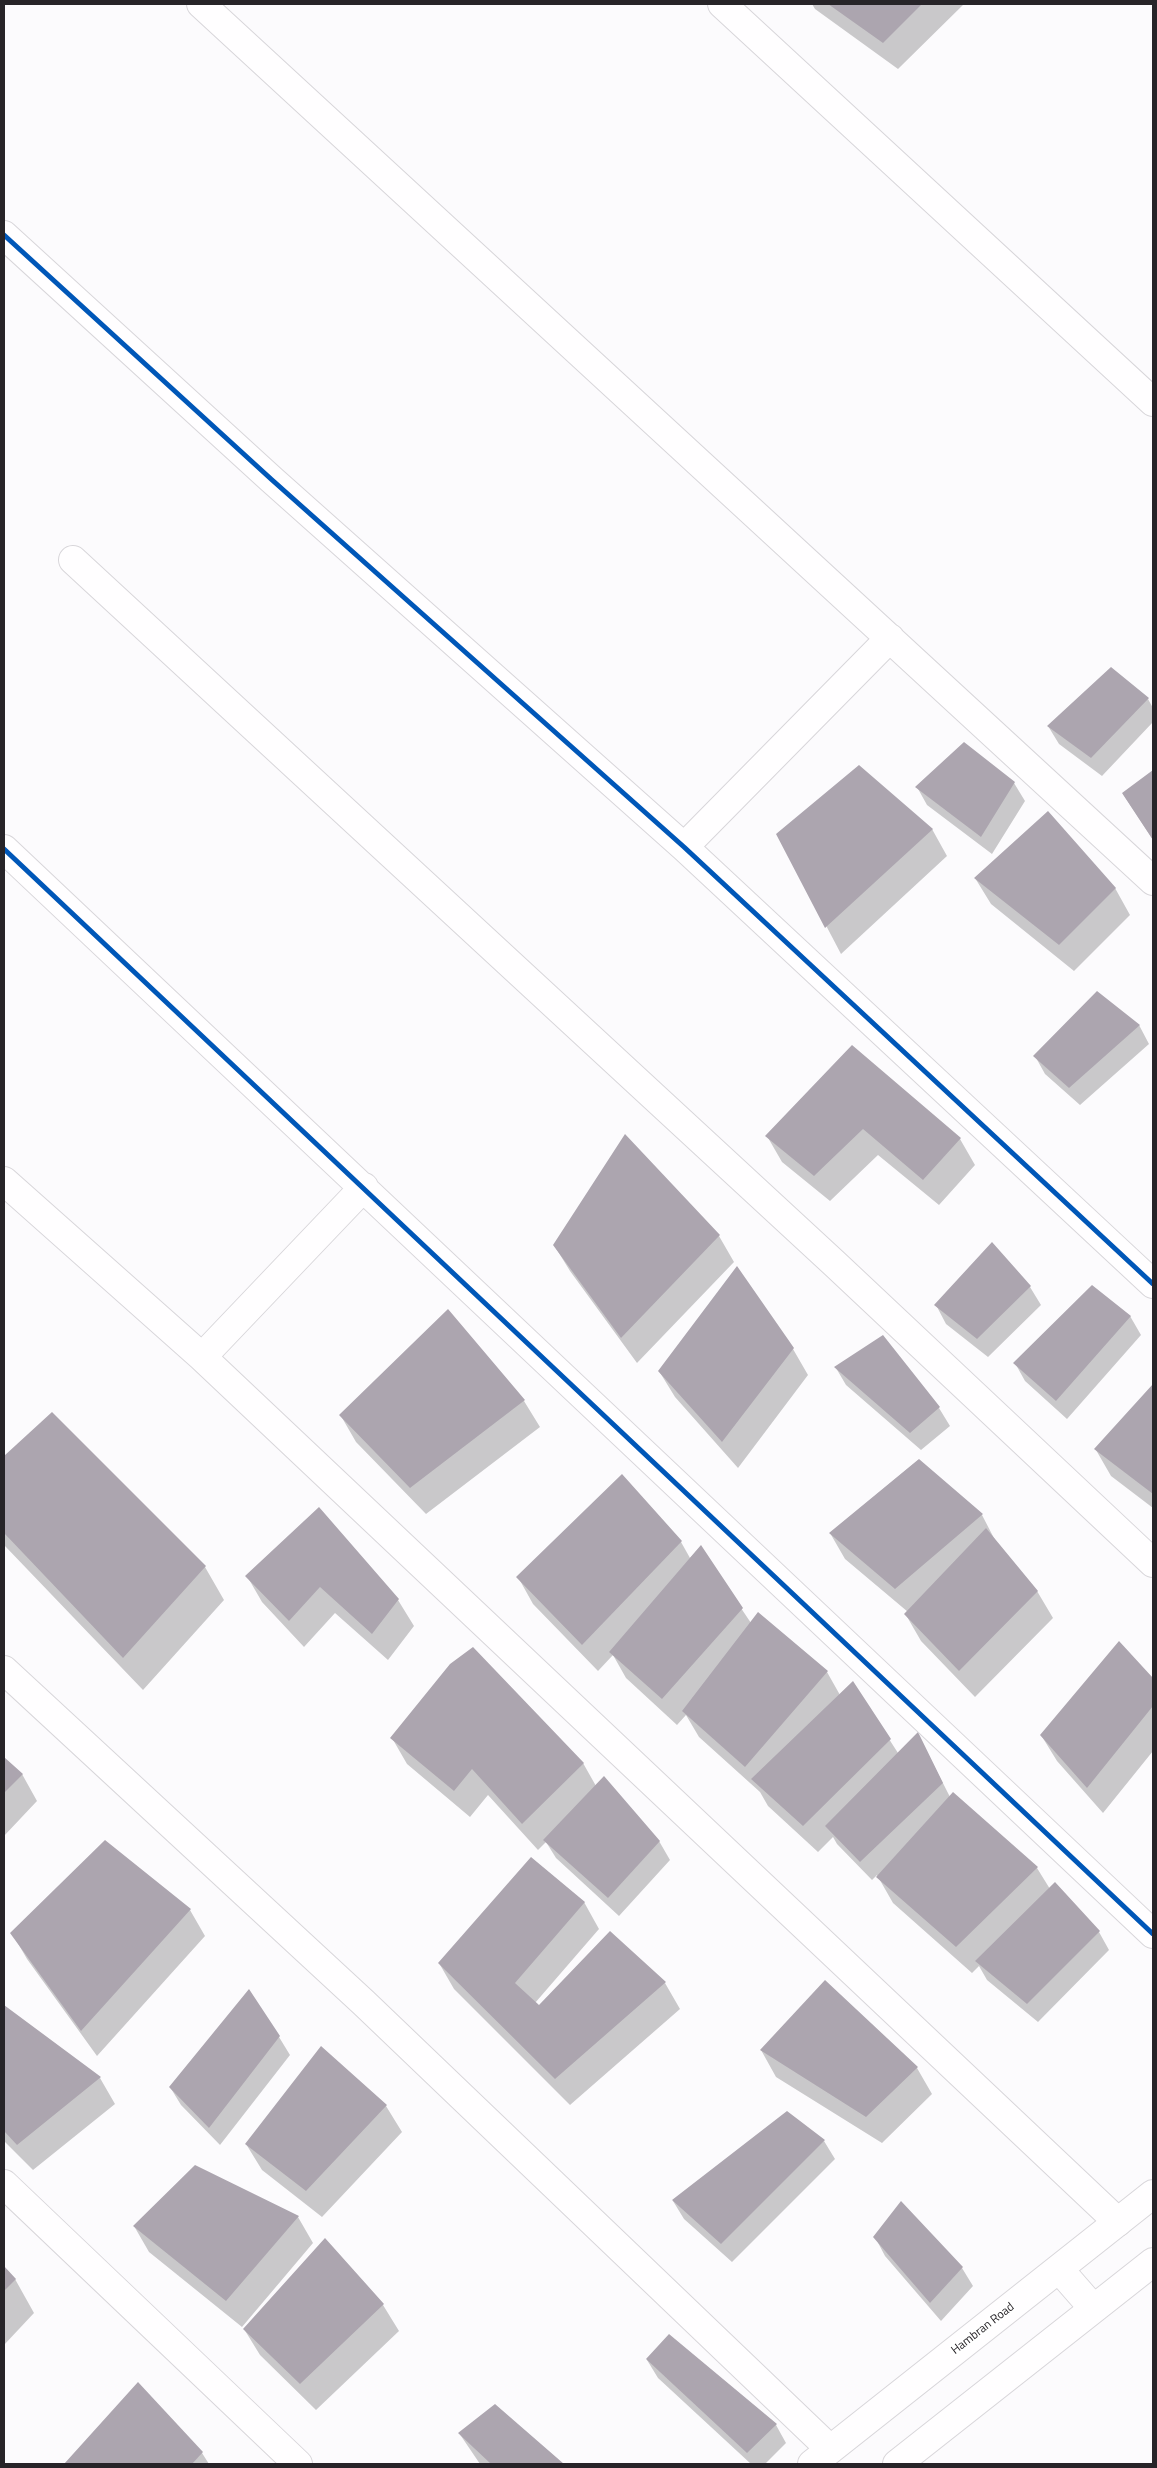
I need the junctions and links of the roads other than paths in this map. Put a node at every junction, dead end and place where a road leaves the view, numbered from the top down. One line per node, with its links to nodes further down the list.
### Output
1 (201, 4): 6 (street)
2 (722, 4): 4 (street)
3 (4, 235): 7 (street)
4 (1153, 402)
5 (72, 560): 14 (street)
6 (890, 638): 7 (street); 9 (street)
7 (684, 846): 12 (street)
8 (4, 849): 11 (street)
9 (1153, 881)
10 (4, 1181): 13 (street)
11 (364, 1187): 13 (street); 16 (street)
12 (1153, 1284)
13 (202, 1357): 19 (street)
14 (1153, 1563)
15 (4, 1670): 23 (street)
16 (1153, 1934)
17 (4, 2184): 24 (street)
18 (1153, 2194): 19 (street, Hambran Road)
19 (1118, 2222): 21 (street, Hambran Road)
20 (1153, 2262): 22 (street)
21 (1059, 2269): 22 (street); 23 (street, Hambran Road)
22 (1093, 2308): 25 (street)
23 (821, 2457)
24 (298, 2464)
25 (897, 2464)

